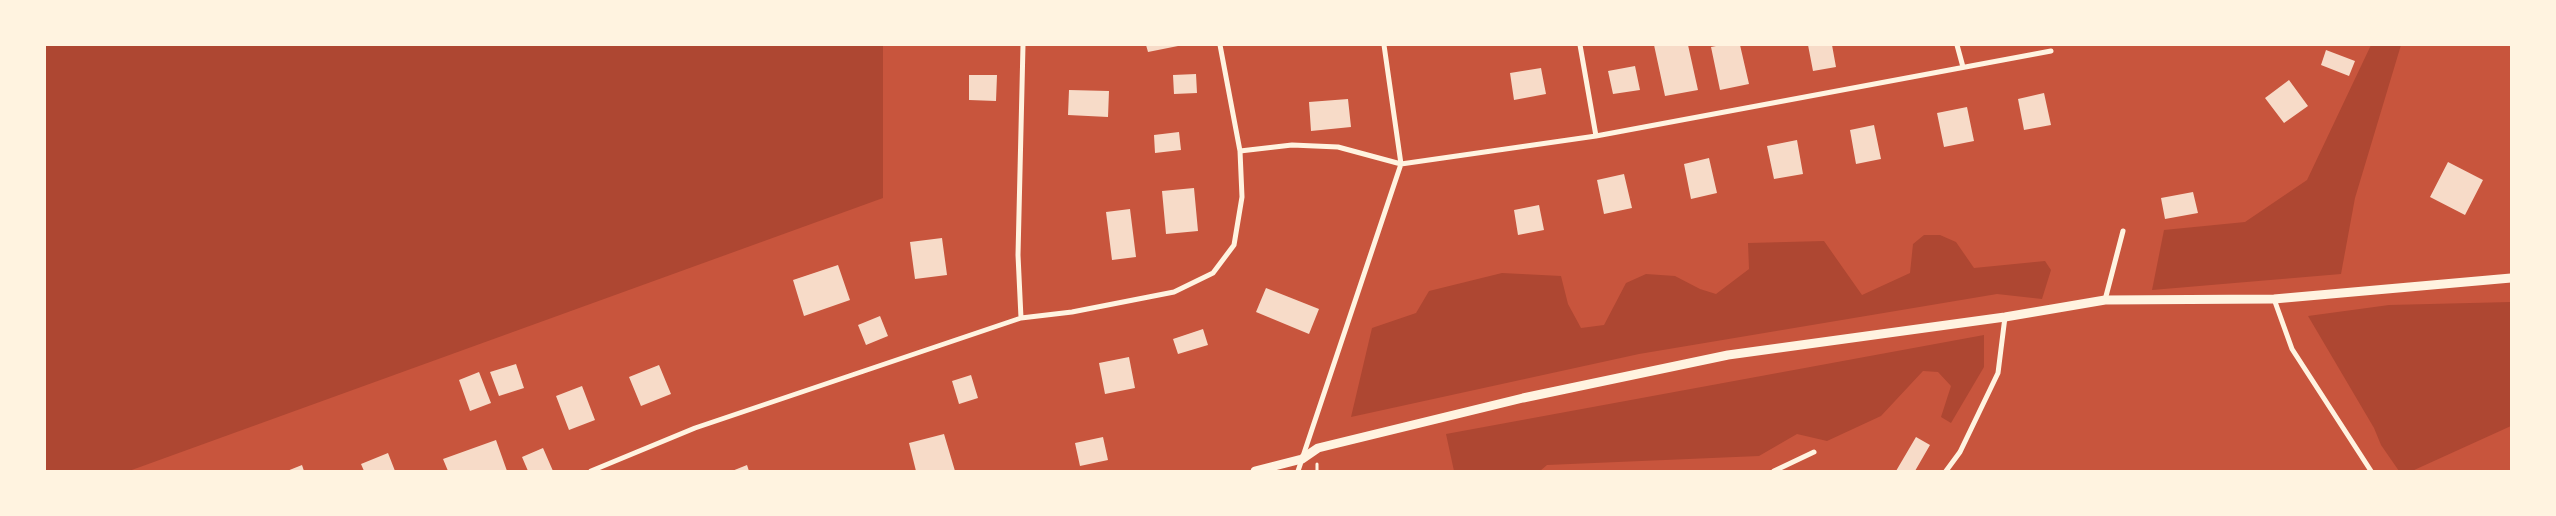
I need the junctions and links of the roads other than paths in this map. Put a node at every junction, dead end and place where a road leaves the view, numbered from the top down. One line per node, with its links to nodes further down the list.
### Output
1 (1023, 45): 16 (street)
2 (1220, 45): 9 (street)
3 (1384, 45): 10 (street)
4 (1580, 45): 8 (street)
5 (1957, 45): 7 (street)
6 (2050, 51): 7 (street)
7 (1962, 67): 8 (street)
8 (1596, 136): 10 (street)
9 (1240, 150): 10 (street); 16 (street)
10 (1401, 164): 18 (street)
11 (2122, 231): 14 (street)
12 (2511, 278): 13 (street)
13 (2274, 298): 14 (street); 24 (street)
14 (2105, 300): 15 (street)
15 (2005, 317): 18 (street); 23 (street)
16 (1021, 318): 19 (street)
17 (1814, 452): 22 (street)
18 (1302, 459): 20 (street); 21 (street)
19 (591, 471)
20 (1255, 471)
21 (1298, 471)
22 (1774, 471)
23 (1946, 471)
24 (2371, 471)

